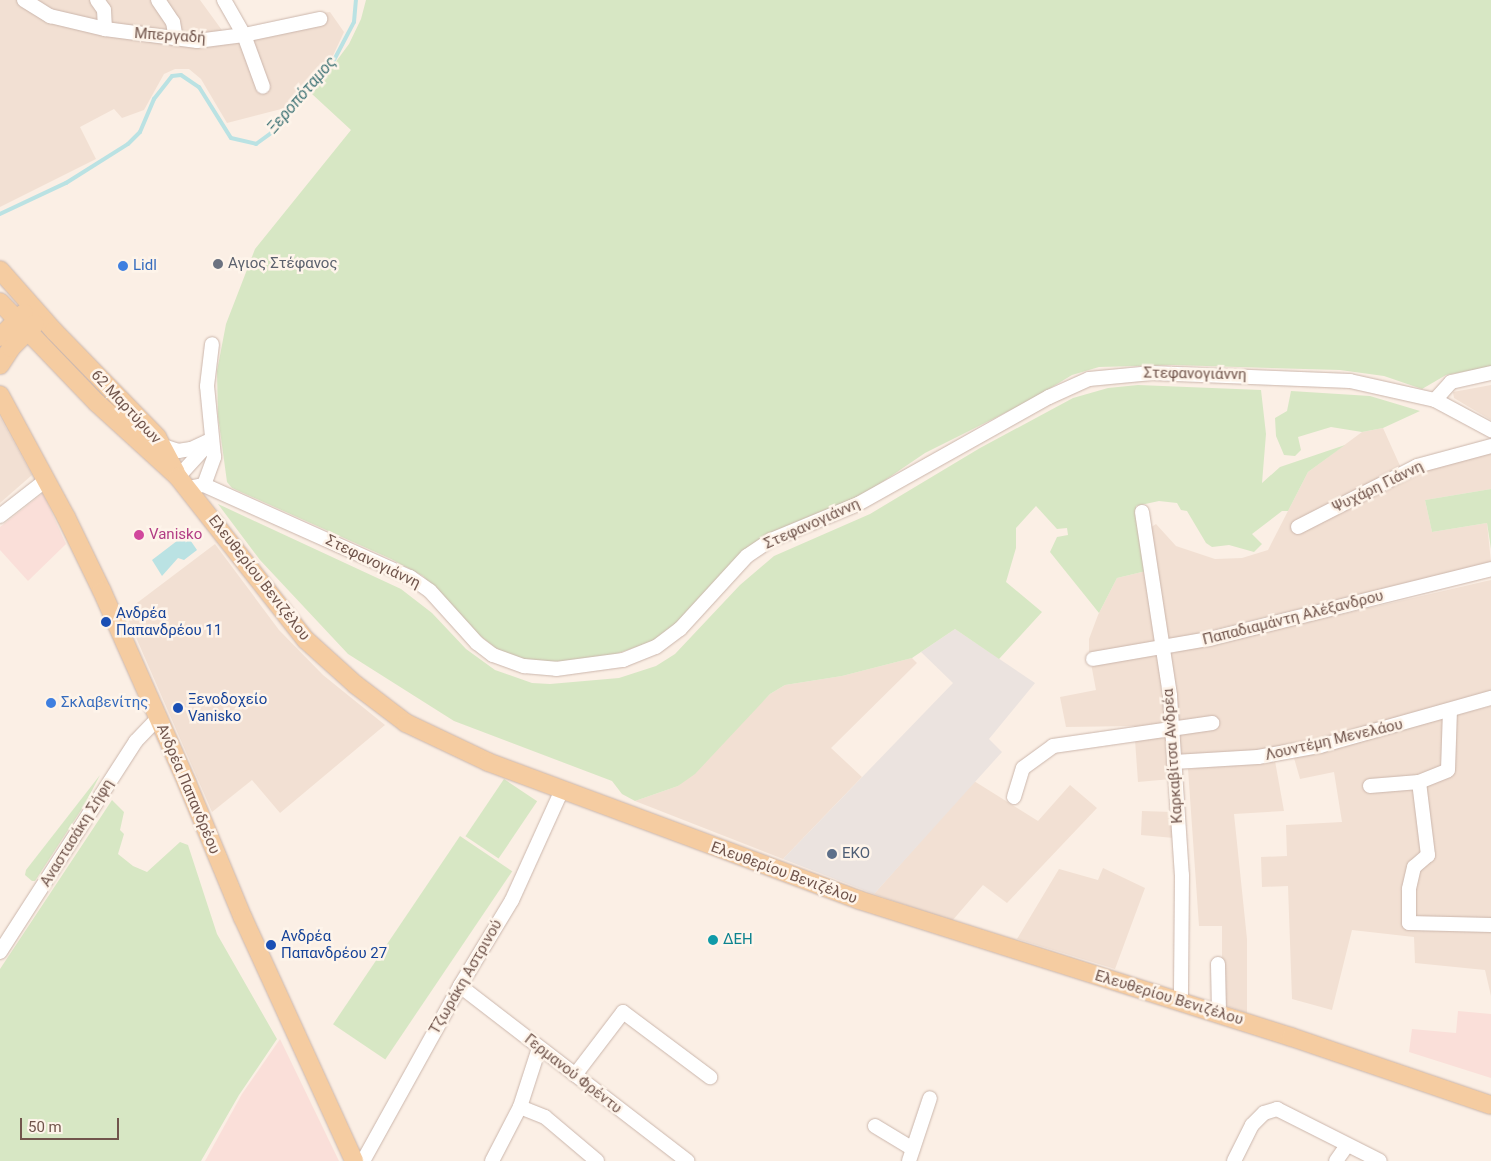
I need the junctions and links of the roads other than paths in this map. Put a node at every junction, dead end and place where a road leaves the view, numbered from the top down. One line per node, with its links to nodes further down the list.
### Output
1 (24, 0): 6 (street, Μπεργαδή)
2 (97, 0): 6 (street)
3 (158, 0): 8 (street)
4 (224, 0): 7 (street)
5 (320, 19): 7 (street, Μπεργαδή)
6 (105, 29): 8 (street, Μπεργαδή)
7 (244, 35): 8 (street, Μπεργαδή); 9 (street)
8 (176, 39)
9 (263, 87)
10 (0, 270): 12 (main road, 62 Μαρτύρων)
11 (0, 302): 13 (main road, 62 Μαρτύρων)
12 (37, 312): 13 (main road); 23 (main road, 62 Μαρτύρων)
13 (21, 326): 14 (main road); 16 (main road, 62 Μαρτύρων); 17 (main road)
14 (0, 337)
15 (212, 344): 22 (street)
16 (47, 354): 17 (main road); 26 (main road, 62 Μαρτύρων)
17 (0, 366)
18 (1491, 374): 20 (street)
19 (0, 395): 25 (main road, Ανδρέα Παπανδρέου)
20 (1435, 400): 21 (street, Στεφανογιάννη); 26 (street, Στεφανογιάννη)
21 (1491, 430)
22 (212, 438): 23 (street); 26 (street); 26 (street)
23 (163, 446): 26 (main road, 62 Μαρτύρων)
24 (1491, 446): 29 (street, Ψυχάρη Γιάννη)
25 (46, 480): 28 (street); 35 (main road, Ανδρέα Παπανδρέου)
26 (190, 483): 41 (main road, Ελευθερίου Βενιζέλου)
27 (1142, 512): 31 (street, Καρκαβίτσα Ανδρέα)
28 (0, 516)
29 (1298, 527)
30 (1491, 569): 31 (street, Παπαδιαμάντη Αλέξανδρου)
31 (1164, 648): 32 (street, Παπαδιαμάντη Αλέξανδρου); 37 (street, Καρκαβίτσα Ανδρέα)
32 (1094, 659)
33 (1491, 698): 34 (street, Λουντέμη Μενελάου)
34 (1450, 711): 38 (street, Λουντέμη Μενελάου); 39 (street)
35 (158, 718): 46 (street, Αναστασάκη Σήφη); 60 (main road, Ανδρέα Παπανδρέου)
36 (1212, 723): 37 (street)
37 (1172, 726): 38 (street, Καρκαβίτσα Ανδρέα); 42 (street)
38 (1174, 762): 49 (street, Καρκαβίτσα Ανδρέα)
39 (1419, 782): 40 (street); 44 (street)
40 (1370, 786)
41 (562, 790): 48 (street, Τζωράκη Αστρινού); 49 (main road, Ελευθερίου Βενιζέλου)
42 (1014, 797)
43 (10, 923): 45 (street)
44 (1491, 925)
45 (0, 936)
46 (0, 952)
47 (1218, 964): 50 (street)
48 (460, 986): 51 (street, Γερμανού Φρέντυ); 61 (street, Τζωράκη Αστρινού)
49 (1181, 1002): 50 (main road, Ελευθερίου Βενιζέλου)
50 (1219, 1014): 55 (main road, Ελευθερίου Βενιζέλου)
51 (539, 1048): 52 (street, Γερμανού Φρέντυ); 56 (street)
52 (575, 1075): 53 (street); 64 (street, Γερμανού Φρέντυ)
53 (710, 1077)
54 (930, 1098): 59 (street)
55 (1491, 1105)
56 (520, 1107): 62 (street); 63 (street)
57 (875, 1126): 59 (street)
58 (1347, 1145): 65 (street); 66 (street); 67 (street)
59 (911, 1155)
60 (354, 1161)
61 (363, 1161)
62 (492, 1161)
63 (597, 1161)
64 (686, 1161)
65 (1234, 1161)
66 (1336, 1161)
67 (1380, 1161)

